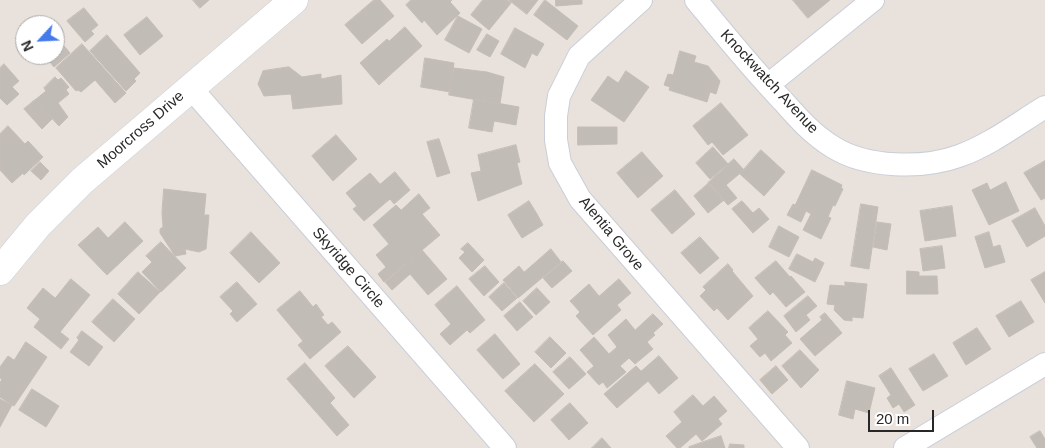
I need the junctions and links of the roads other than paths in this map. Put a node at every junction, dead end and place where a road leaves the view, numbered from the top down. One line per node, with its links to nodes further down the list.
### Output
1 (294, 0): 6 (street, Moorcross Drive)
2 (641, 0): 11 (street, Alentia Grove)
3 (696, 0): 5 (street, Knockwatch Avenue)
4 (873, 0): 5 (street)
5 (768, 85): 7 (street, Knockwatch Avenue)
6 (190, 87): 8 (street, Moorcross Drive); 10 (street, Skyridge Circle)
7 (1045, 107)
8 (0, 270)
9 (1045, 364): 12 (street)
10 (505, 448)
11 (798, 448)
12 (905, 448)

